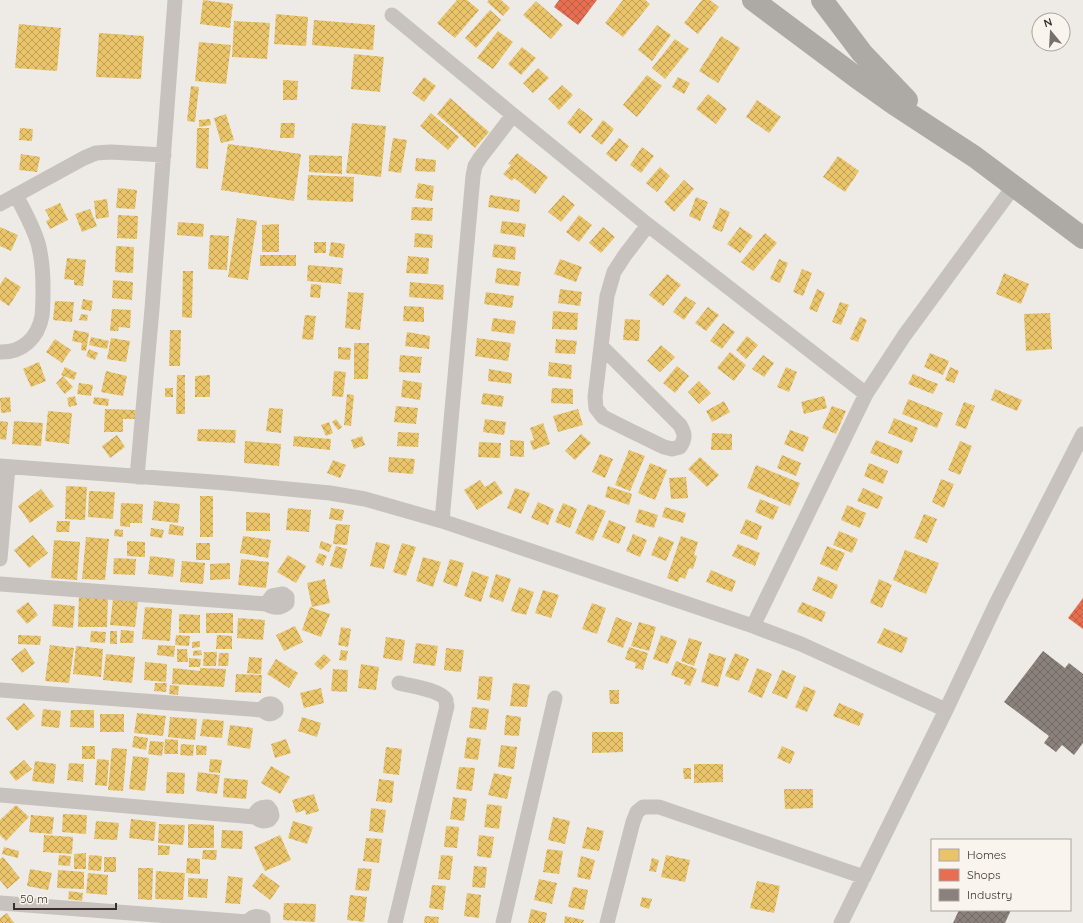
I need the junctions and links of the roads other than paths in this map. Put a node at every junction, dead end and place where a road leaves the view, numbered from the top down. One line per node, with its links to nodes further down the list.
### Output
1 (175, 0): 7 (street)
2 (755, 0): 6 (highway)
3 (822, 0): 6 (highway)
4 (392, 14): 5 (street)
5 (513, 115): 11 (street); 19 (street)
6 (940, 133): 8 (highway)
7 (164, 155): 9 (street); 18 (street)
8 (1014, 186): 12 (highway); 15 (street)
9 (16, 195): 10 (street); 14 (street)
10 (0, 204)
11 (648, 225): 13 (street); 15 (street)
12 (1083, 238)
13 (601, 346): 13 (street)
14 (0, 352)
15 (866, 394): 23 (street)
16 (1083, 434): 28 (street)
17 (4, 467): 18 (street); 20 (street)
18 (137, 476): 19 (street)
19 (442, 521): 23 (street)
20 (0, 559)
21 (0, 584): 22 (street)
22 (266, 604)
23 (753, 626): 28 (street)
24 (399, 683): 35 (street)
25 (0, 690): 27 (street)
26 (555, 698): 36 (street)
27 (262, 710)
28 (946, 710): 31 (street)
29 (0, 795): 30 (street)
30 (255, 817)
31 (864, 877): 37 (street); 38 (street)
32 (0, 903): 33 (street)
33 (248, 923): 34 (street)
34 (263, 923)
35 (395, 923)
36 (503, 923)
37 (607, 923)
38 (841, 923)

